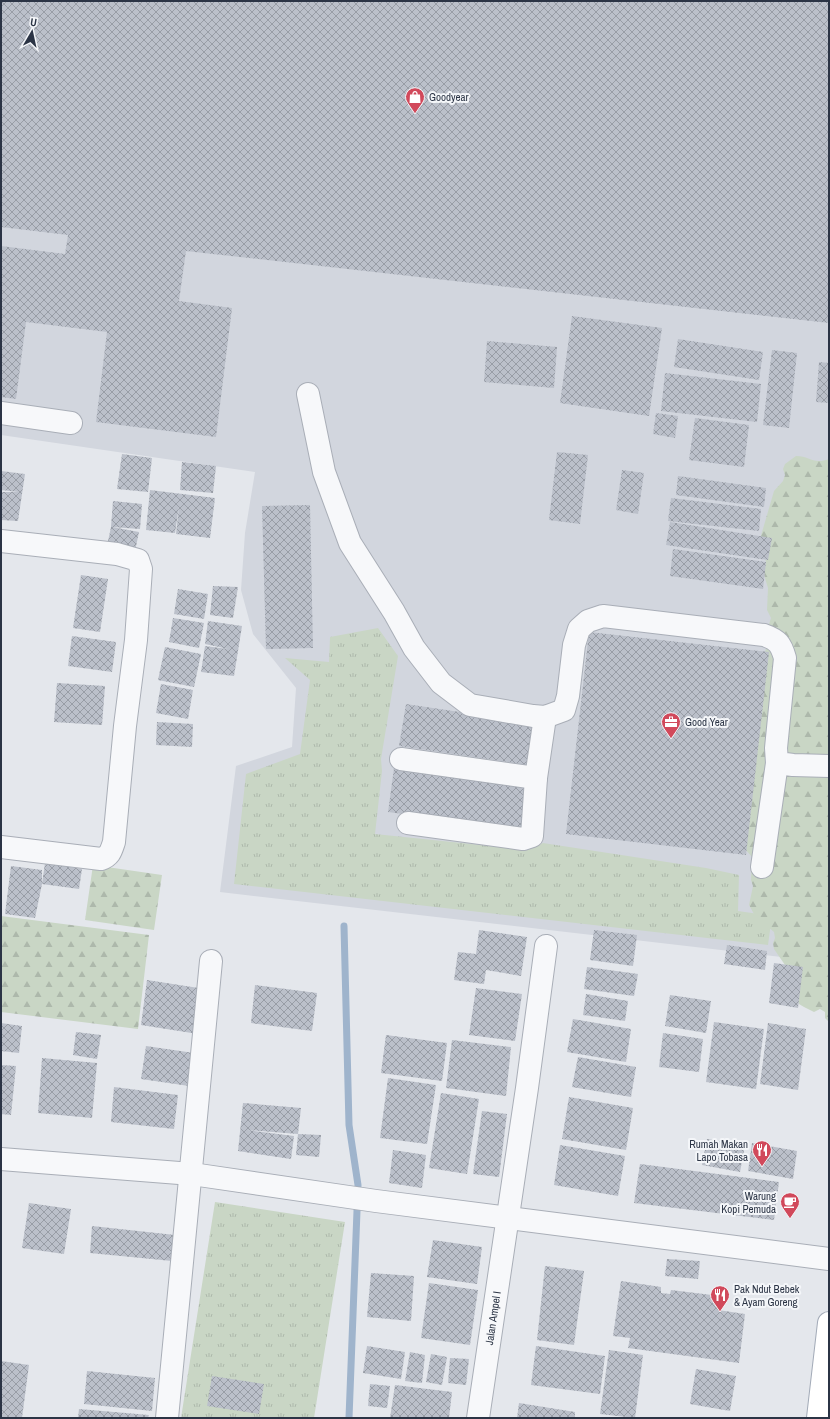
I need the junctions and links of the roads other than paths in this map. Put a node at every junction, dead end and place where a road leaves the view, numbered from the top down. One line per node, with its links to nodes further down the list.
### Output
1 (308, 394): 5 (street)
2 (1, 413): 3 (street)
3 (70, 423)
4 (1, 541): 11 (street)
5 (545, 717): 7 (street); 9 (street)
6 (401, 759): 9 (street)
7 (777, 762): 8 (street); 12 (street)
8 (829, 766)
9 (536, 778): 10 (street)
10 (408, 823)
11 (1, 847)
12 (762, 867)
13 (546, 946): 17 (street, Jalan Ampel I)
14 (212, 961): 16 (street)
15 (1, 1159): 16 (street)
16 (192, 1174): 17 (street); 20 (street)
17 (507, 1218): 18 (street); 21 (street, Jalan Ampel I)
18 (829, 1259)
19 (829, 1323): 22 (main road)
20 (167, 1418)
21 (478, 1418)
22 (818, 1418)

